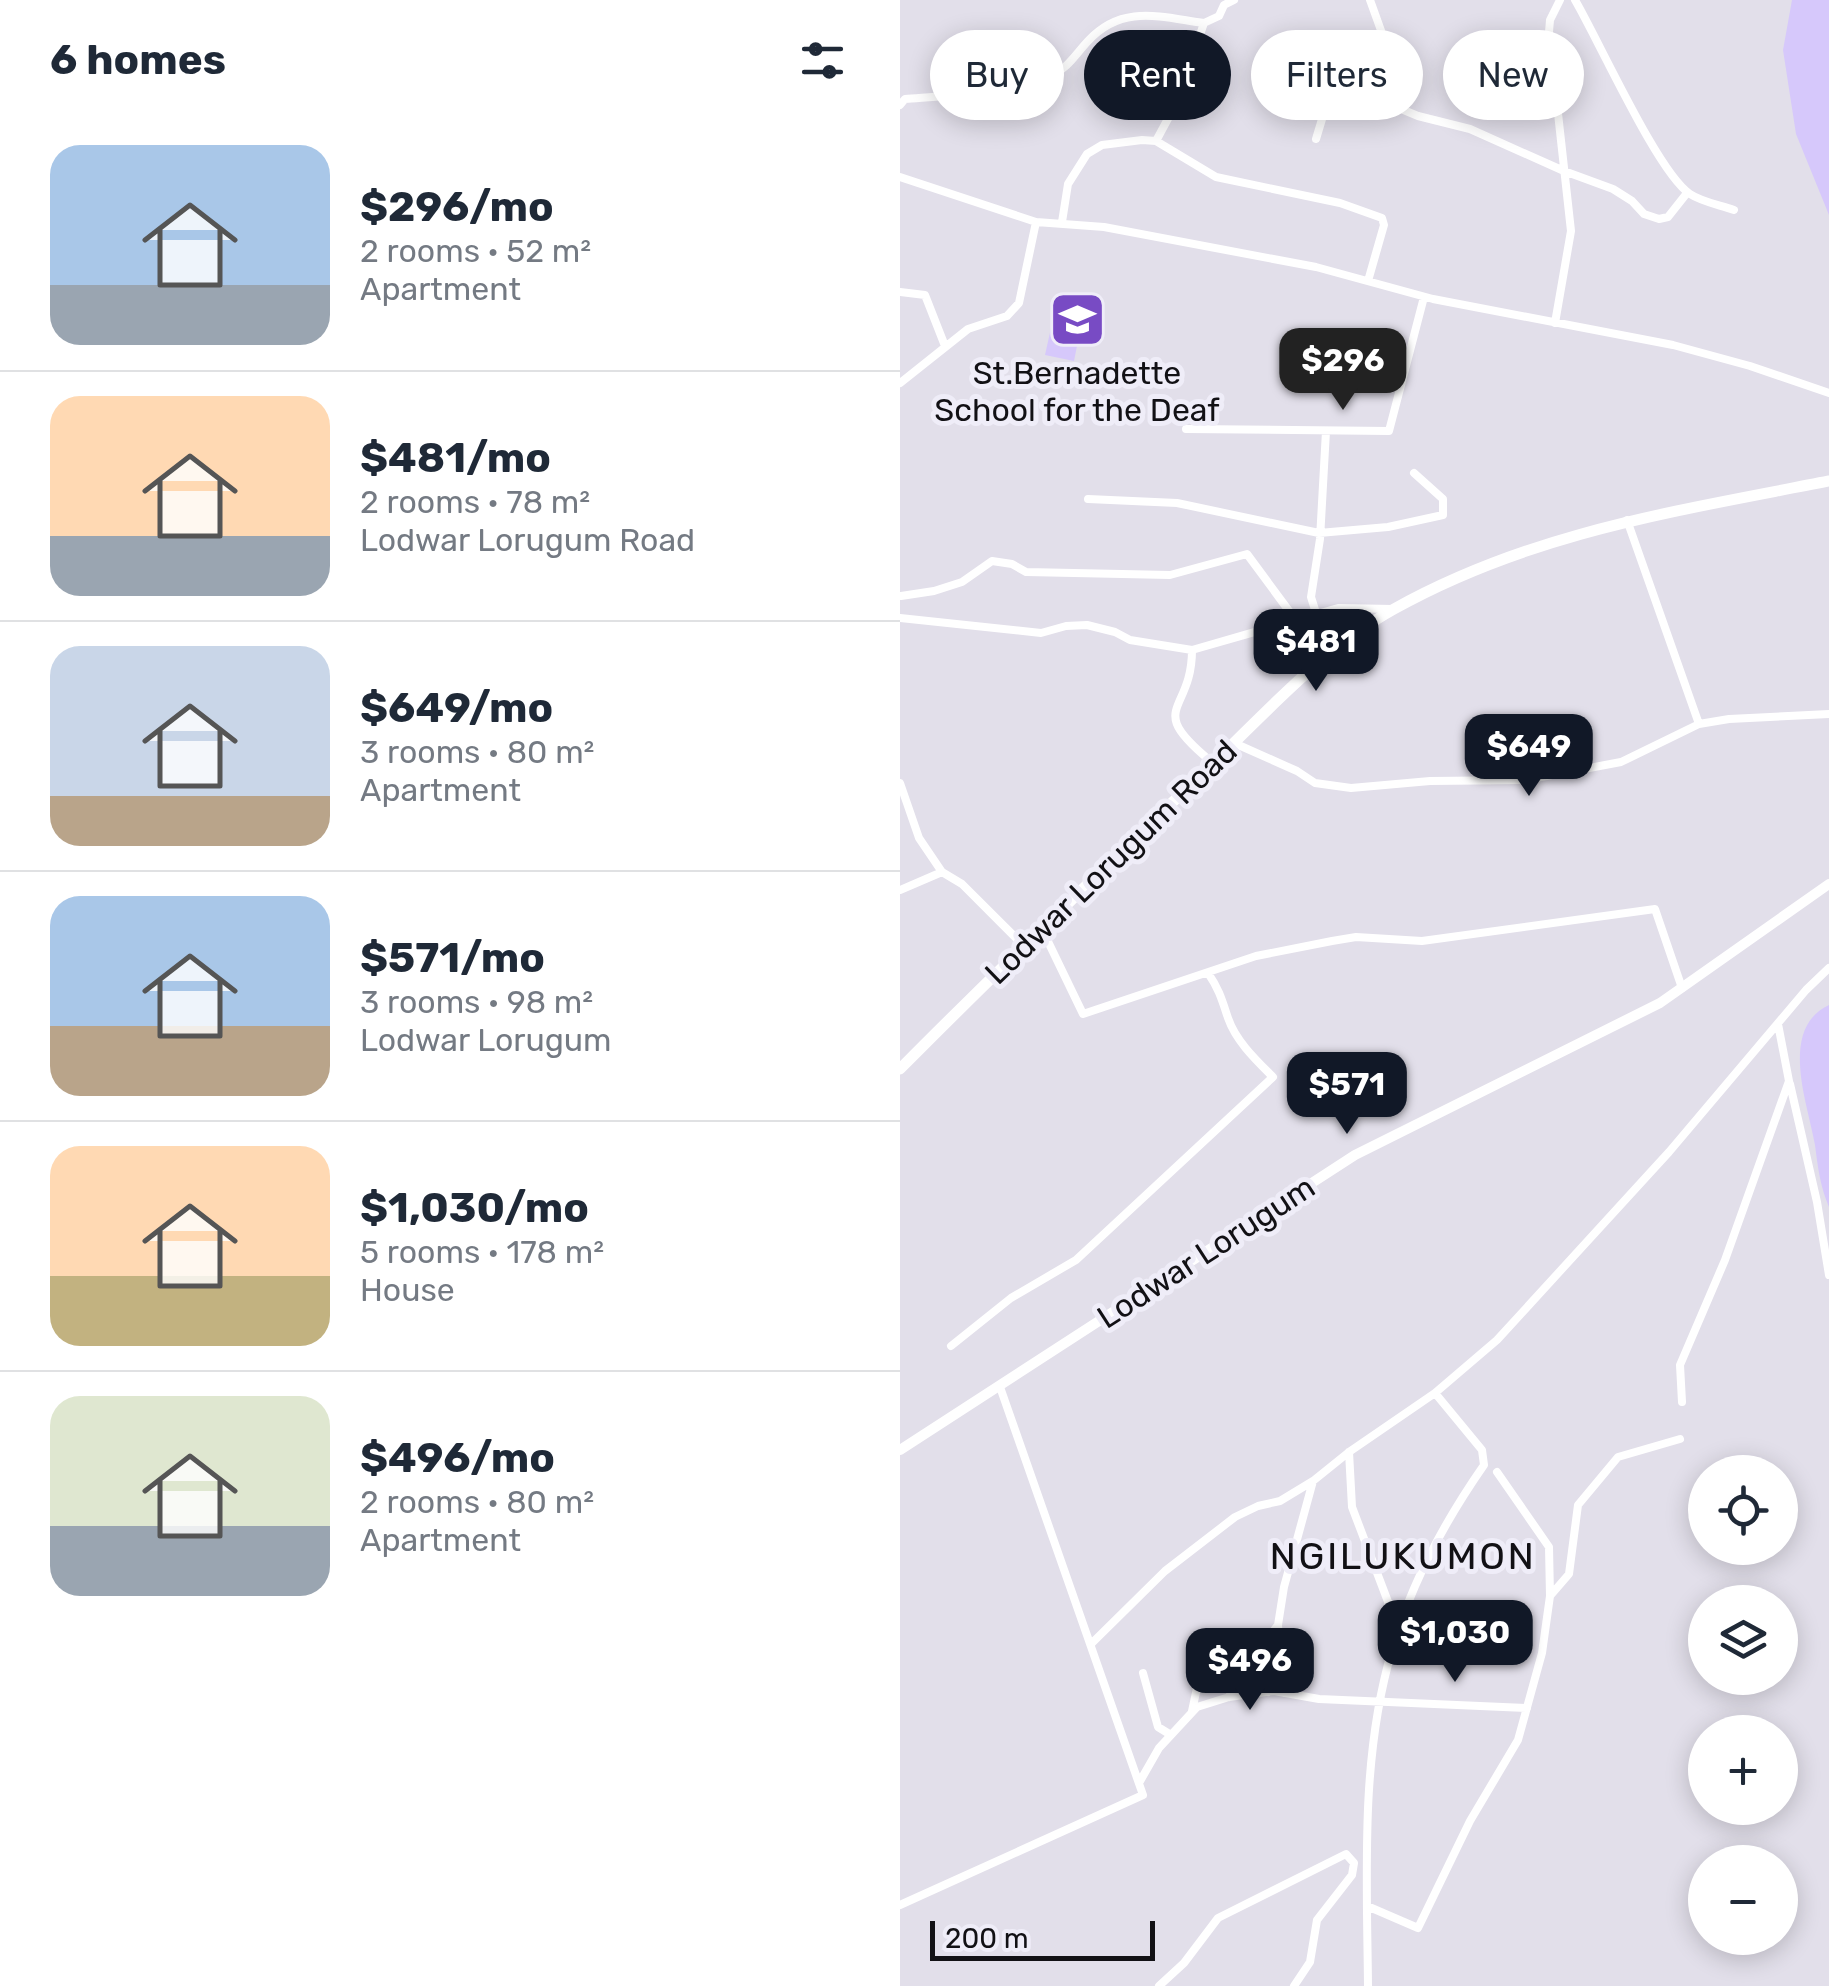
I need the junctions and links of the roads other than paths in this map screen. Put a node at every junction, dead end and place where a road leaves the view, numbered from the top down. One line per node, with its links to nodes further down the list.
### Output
1 (1234, 0): 5 (street)
2 (1370, 0): 6 (street)
3 (1560, 0): 12 (street)
4 (1575, 0): 14 (street)
5 (1204, 23): 7 (street); 11 (street)
6 (1381, 30)
7 (900, 105)
8 (1423, 117): 12 (street)
9 (1322, 120): 10 (street)
10 (1316, 139)
11 (1156, 141): 17 (street); 18 (street)
12 (1564, 171): 14 (street); 21 (street)
13 (900, 177): 16 (street)
14 (1687, 193): 15 (street)
15 (1734, 210)
16 (1036, 222): 17 (street); 22 (street)
17 (1062, 222): 18 (street)
18 (1368, 281): 20 (street)
19 (900, 292): 22 (street)
20 (1424, 297): 21 (street); 26 (street)
21 (1555, 323): 24 (street)
22 (945, 346): 23 (street)
23 (900, 382)
24 (1829, 393)
25 (1186, 428): 26 (street)
26 (1326, 432): 31 (street)
27 (1414, 473): 31 (street)
28 (1829, 482): 30 (main road, Lodwar Lorugum Road)
29 (1088, 498): 31 (street)
30 (1627, 520): 33 (main road, Lodwar Lorugum Road); 39 (street)
31 (1319, 533): 34 (street)
32 (900, 596): 36 (street)
33 (1393, 609): 34 (street); 40 (main road, Lodwar Lorugum Road)
34 (1317, 616): 36 (street)
35 (900, 618): 37 (street)
36 (1295, 619): 37 (street)
37 (1192, 650): 41 (street)
38 (1829, 714): 39 (street)
39 (1699, 724): 40 (street)
40 (1234, 743): 41 (main road, Lodwar Lorugum Road)
41 (1213, 764): 46 (main road, Lodwar Lorugum Road)
42 (900, 783): 43 (street)
43 (942, 872): 45 (street); 47 (street)
44 (1829, 884): 50 (street, Lodwar Lorugum)
45 (900, 890)
46 (1042, 927): 47 (main road, Lodwar Lorugum Road); 49 (street)
47 (1023, 945): 52 (main road, Lodwar Lorugum Road)
48 (1829, 968): 51 (street)
49 (1208, 973): 50 (street); 55 (street)
50 (1682, 988): 56 (street, Lodwar Lorugum)
51 (1778, 1024): 53 (street); 57 (street)
52 (900, 1069)
53 (1789, 1080): 54 (street); 58 (street)
54 (1829, 1275)
55 (951, 1346)
56 (1000, 1387): 60 (street, Lodwar Lorugum); 67 (street)
57 (1435, 1393): 61 (street); 66 (street)
58 (1682, 1402)
59 (1680, 1439): 64 (street)
60 (900, 1450)
61 (1349, 1452): 63 (street); 66 (street)
62 (1497, 1472): 64 (street)
63 (1313, 1481): 65 (street); 67 (street)
64 (1550, 1596): 74 (street)
65 (1278, 1624): 69 (street); 71 (street)
66 (1399, 1631): 73 (street)
67 (1092, 1643): 77 (street)
68 (1143, 1673): 76 (street)
69 (1240, 1674): 70 (street); 72 (street); 75 (street)
70 (1268, 1692): 71 (street); 72 (street)
71 (1284, 1693): 73 (street)
72 (1229, 1697): 75 (street)
73 (1382, 1700): 74 (street); 79 (street)
74 (1527, 1708): 79 (street)
75 (1191, 1712): 76 (street)
76 (1171, 1735): 77 (street)
77 (1139, 1783): 78 (street)
78 (900, 1905)
79 (1367, 1906): 82 (street)
80 (1160, 1986): 81 (street)
81 (1294, 1986)
82 (1368, 1986)

